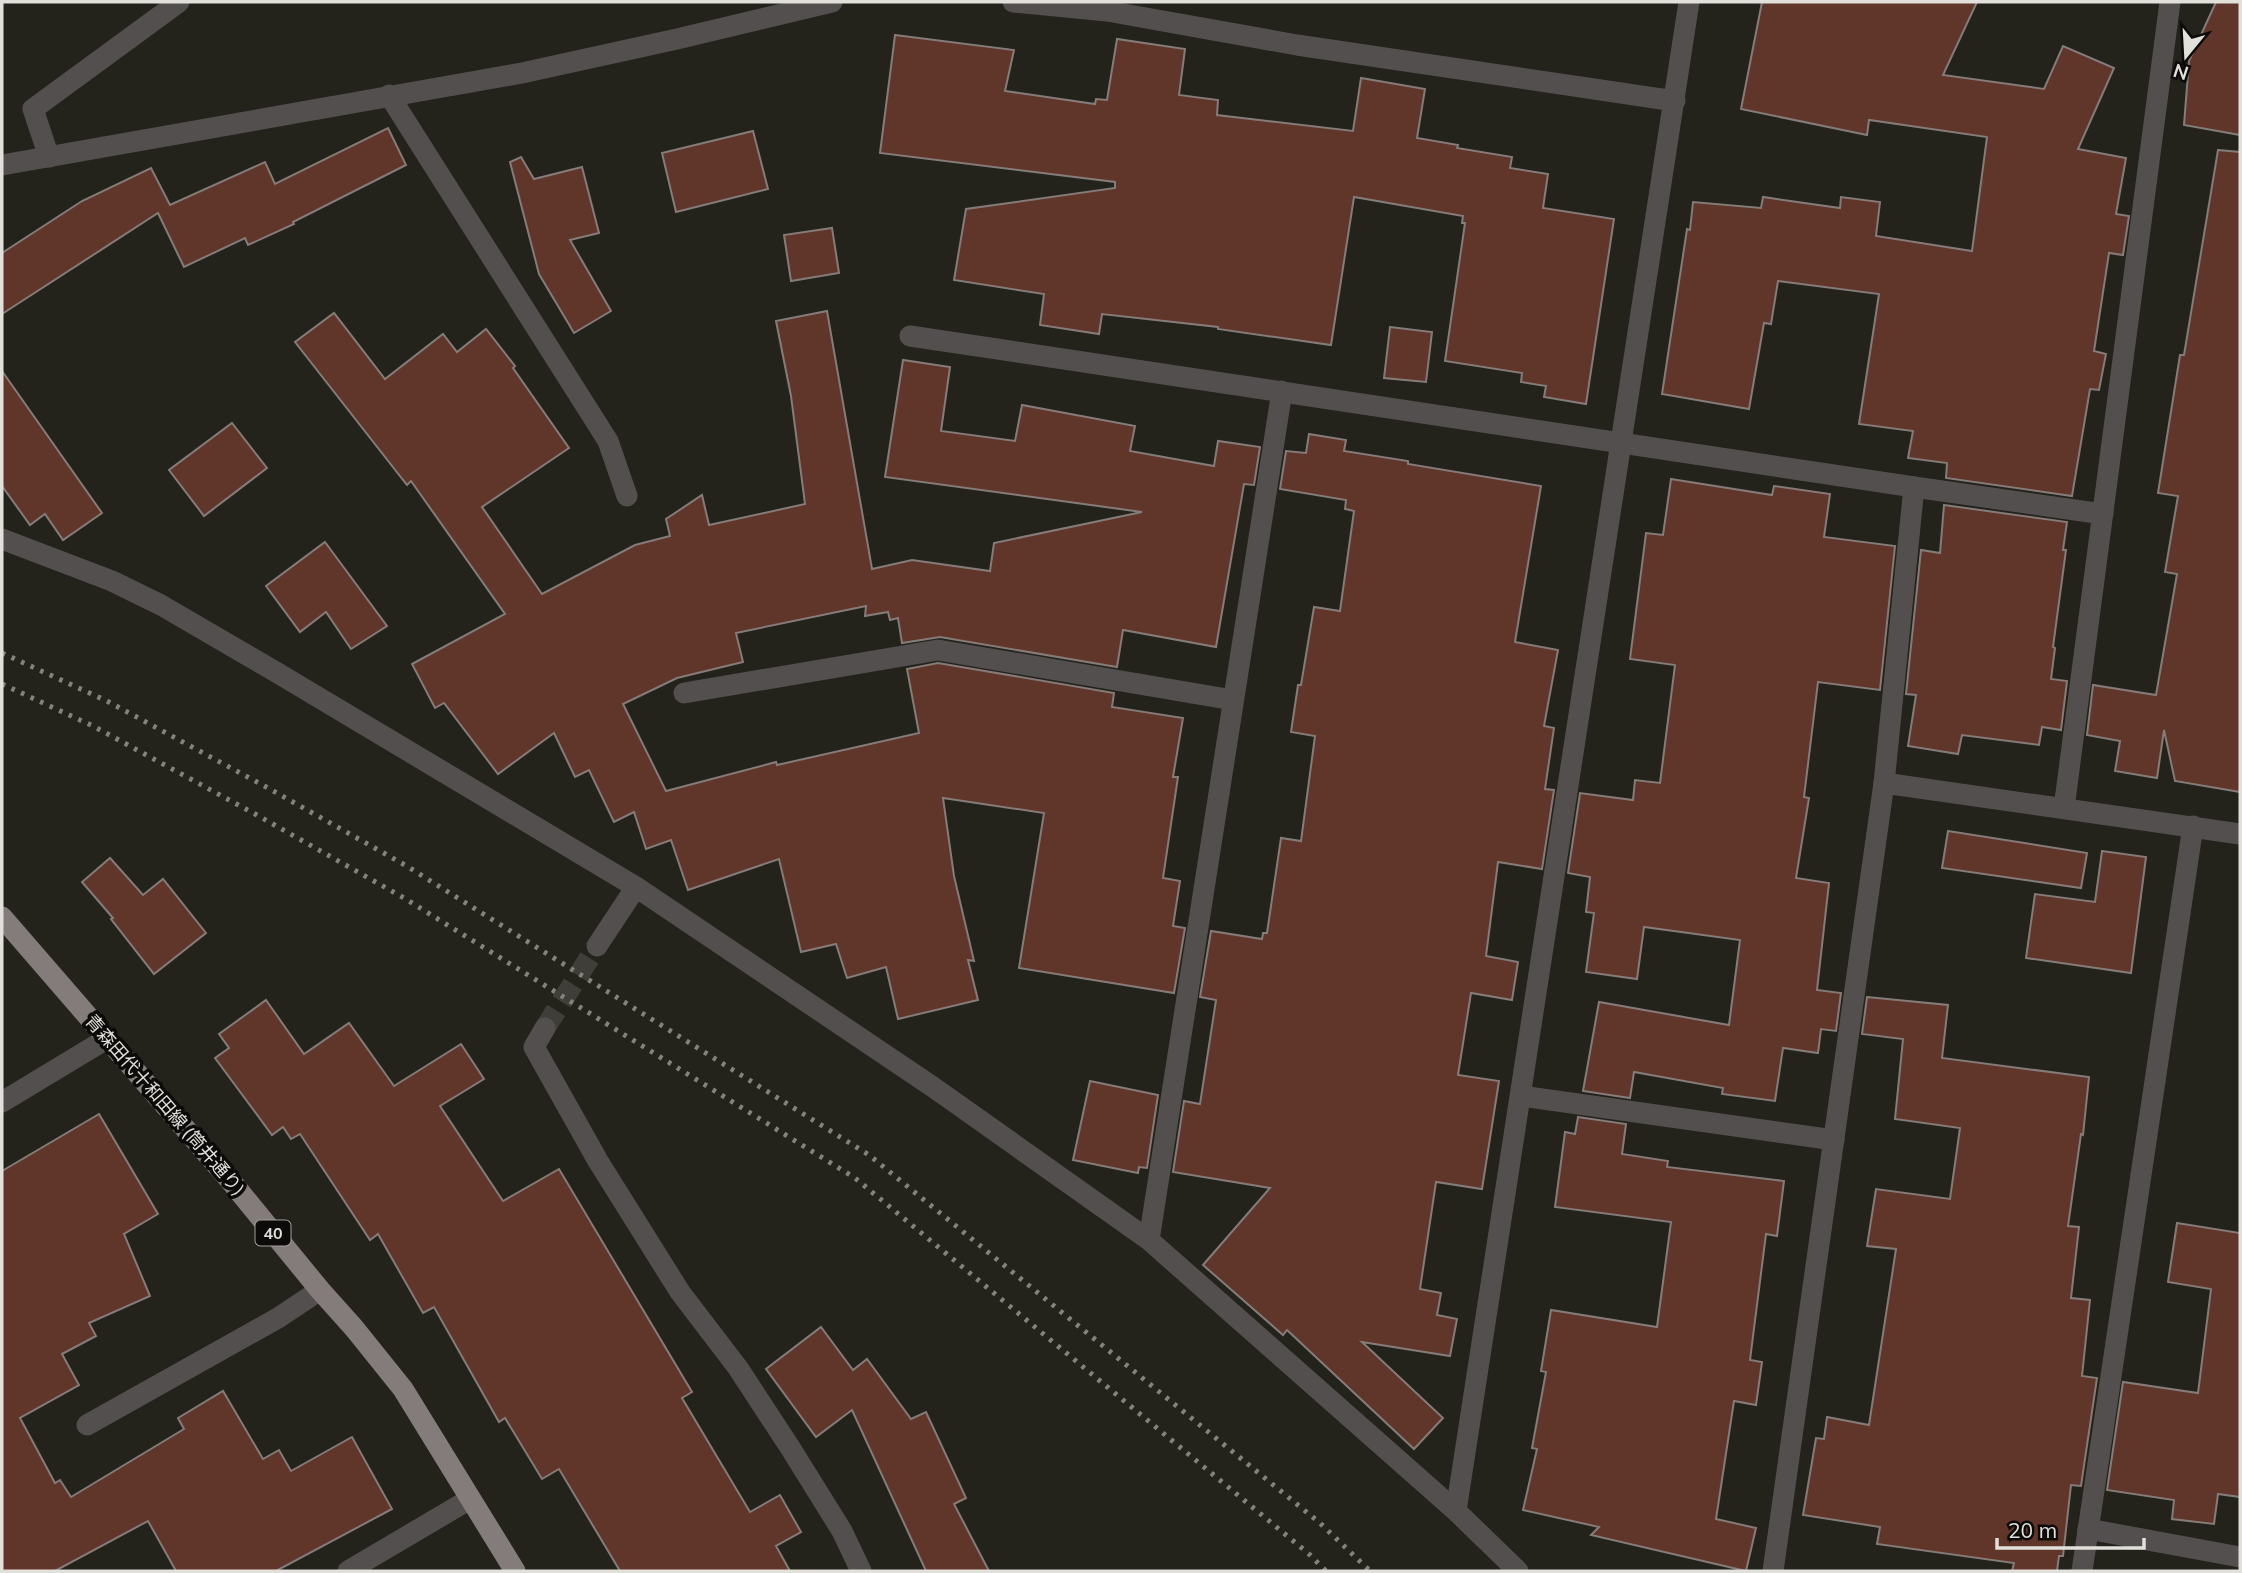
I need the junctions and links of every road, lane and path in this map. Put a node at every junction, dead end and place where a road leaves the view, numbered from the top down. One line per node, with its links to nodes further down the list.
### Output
1 (179, 2): 9 (street)
2 (832, 2): 7 (street)
3 (1013, 2): 6 (street)
4 (1689, 2): 8 (street)
5 (2170, 2): 16 (street)
6 (1109, 6): 8 (street)
7 (389, 95): 9 (street); 15 (street)
8 (1675, 101): 13 (street)
9 (50, 157): 10 (street)
10 (2, 164)
11 (910, 336): 12 (street)
12 (1282, 391): 13 (street); 19 (street)
13 (1623, 442): 14 (street); 29 (street)
14 (1914, 487): 16 (street); 20 (street)
15 (627, 496)
16 (2103, 514): 21 (street)
17 (2, 540): 24 (street)
18 (684, 693): 19 (street)
19 (1233, 700): 32 (street)
20 (1884, 783): 21 (street); 31 (street)
21 (2064, 808): 22 (street)
22 (2193, 826): 23 (street); 37 (street)
23 (2240, 834)
24 (636, 887): 26 (street); 32 (street)
25 (2, 917): 28 (main road, 青森田代十和田線 (筒井通り) / 40)
26 (597, 946)
27 (545, 1028): 41 (street)
28 (108, 1038): 30 (street); 33 (main road, 青森田代十和田線 (筒井通り) / 40)
29 (1522, 1096): 31 (street); 36 (street)
30 (2, 1102)
31 (1833, 1140): 43 (street)
32 (1149, 1240): 36 (street)
33 (320, 1290): 34 (street); 35 (main road, 青森田代十和田線 (筒井通り) / 40)
34 (87, 1425)
35 (470, 1499): 39 (street); 40 (main road, 青森田代十和田線 (筒井通り) / 40)
36 (1456, 1511): 42 (street)
37 (2088, 1529): 38 (street); 44 (street)
38 (2240, 1557)
39 (348, 1571)
40 (515, 1571)
41 (861, 1571)
42 (1518, 1571)
43 (1773, 1571)
44 (2082, 1571)

